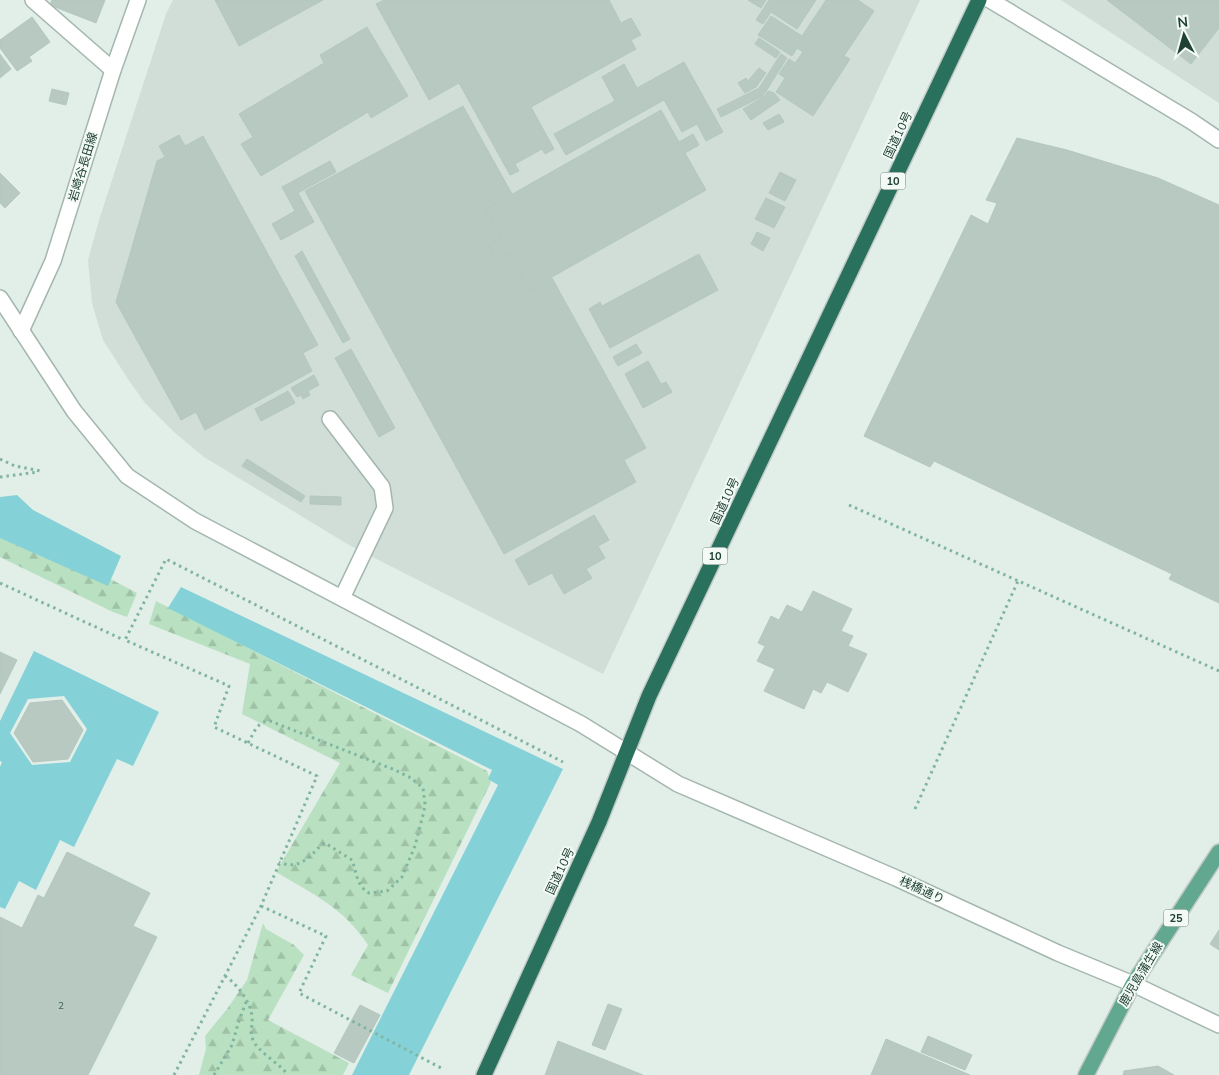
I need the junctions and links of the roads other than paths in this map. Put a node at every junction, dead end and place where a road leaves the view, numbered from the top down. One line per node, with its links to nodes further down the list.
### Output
1 (33, 0): 5 (street)
2 (138, 0): 5 (street, 岩崎谷長田線)
3 (979, 0): 11 (highway, 国道10号 / 10)
4 (990, 0): 6 (street)
5 (113, 70): 8 (street, 岩崎谷長田線)
6 (1219, 140)
7 (0, 298): 8 (street, 桟橋通り)
8 (21, 331): 10 (street, 桟橋通り)
9 (330, 419): 10 (street)
10 (342, 598): 11 (street, 桟橋通り)
11 (626, 752): 13 (street, 桟橋通り); 15 (highway, 国道10号 / 10)
12 (1219, 852): 13 (main road, 鹿児島蒲生線 / 25)
13 (1133, 984): 14 (street, 桟橋通り); 16 (main road, 鹿児島蒲生線 / 25)
14 (1219, 1025)
15 (484, 1075)
16 (1086, 1075)

